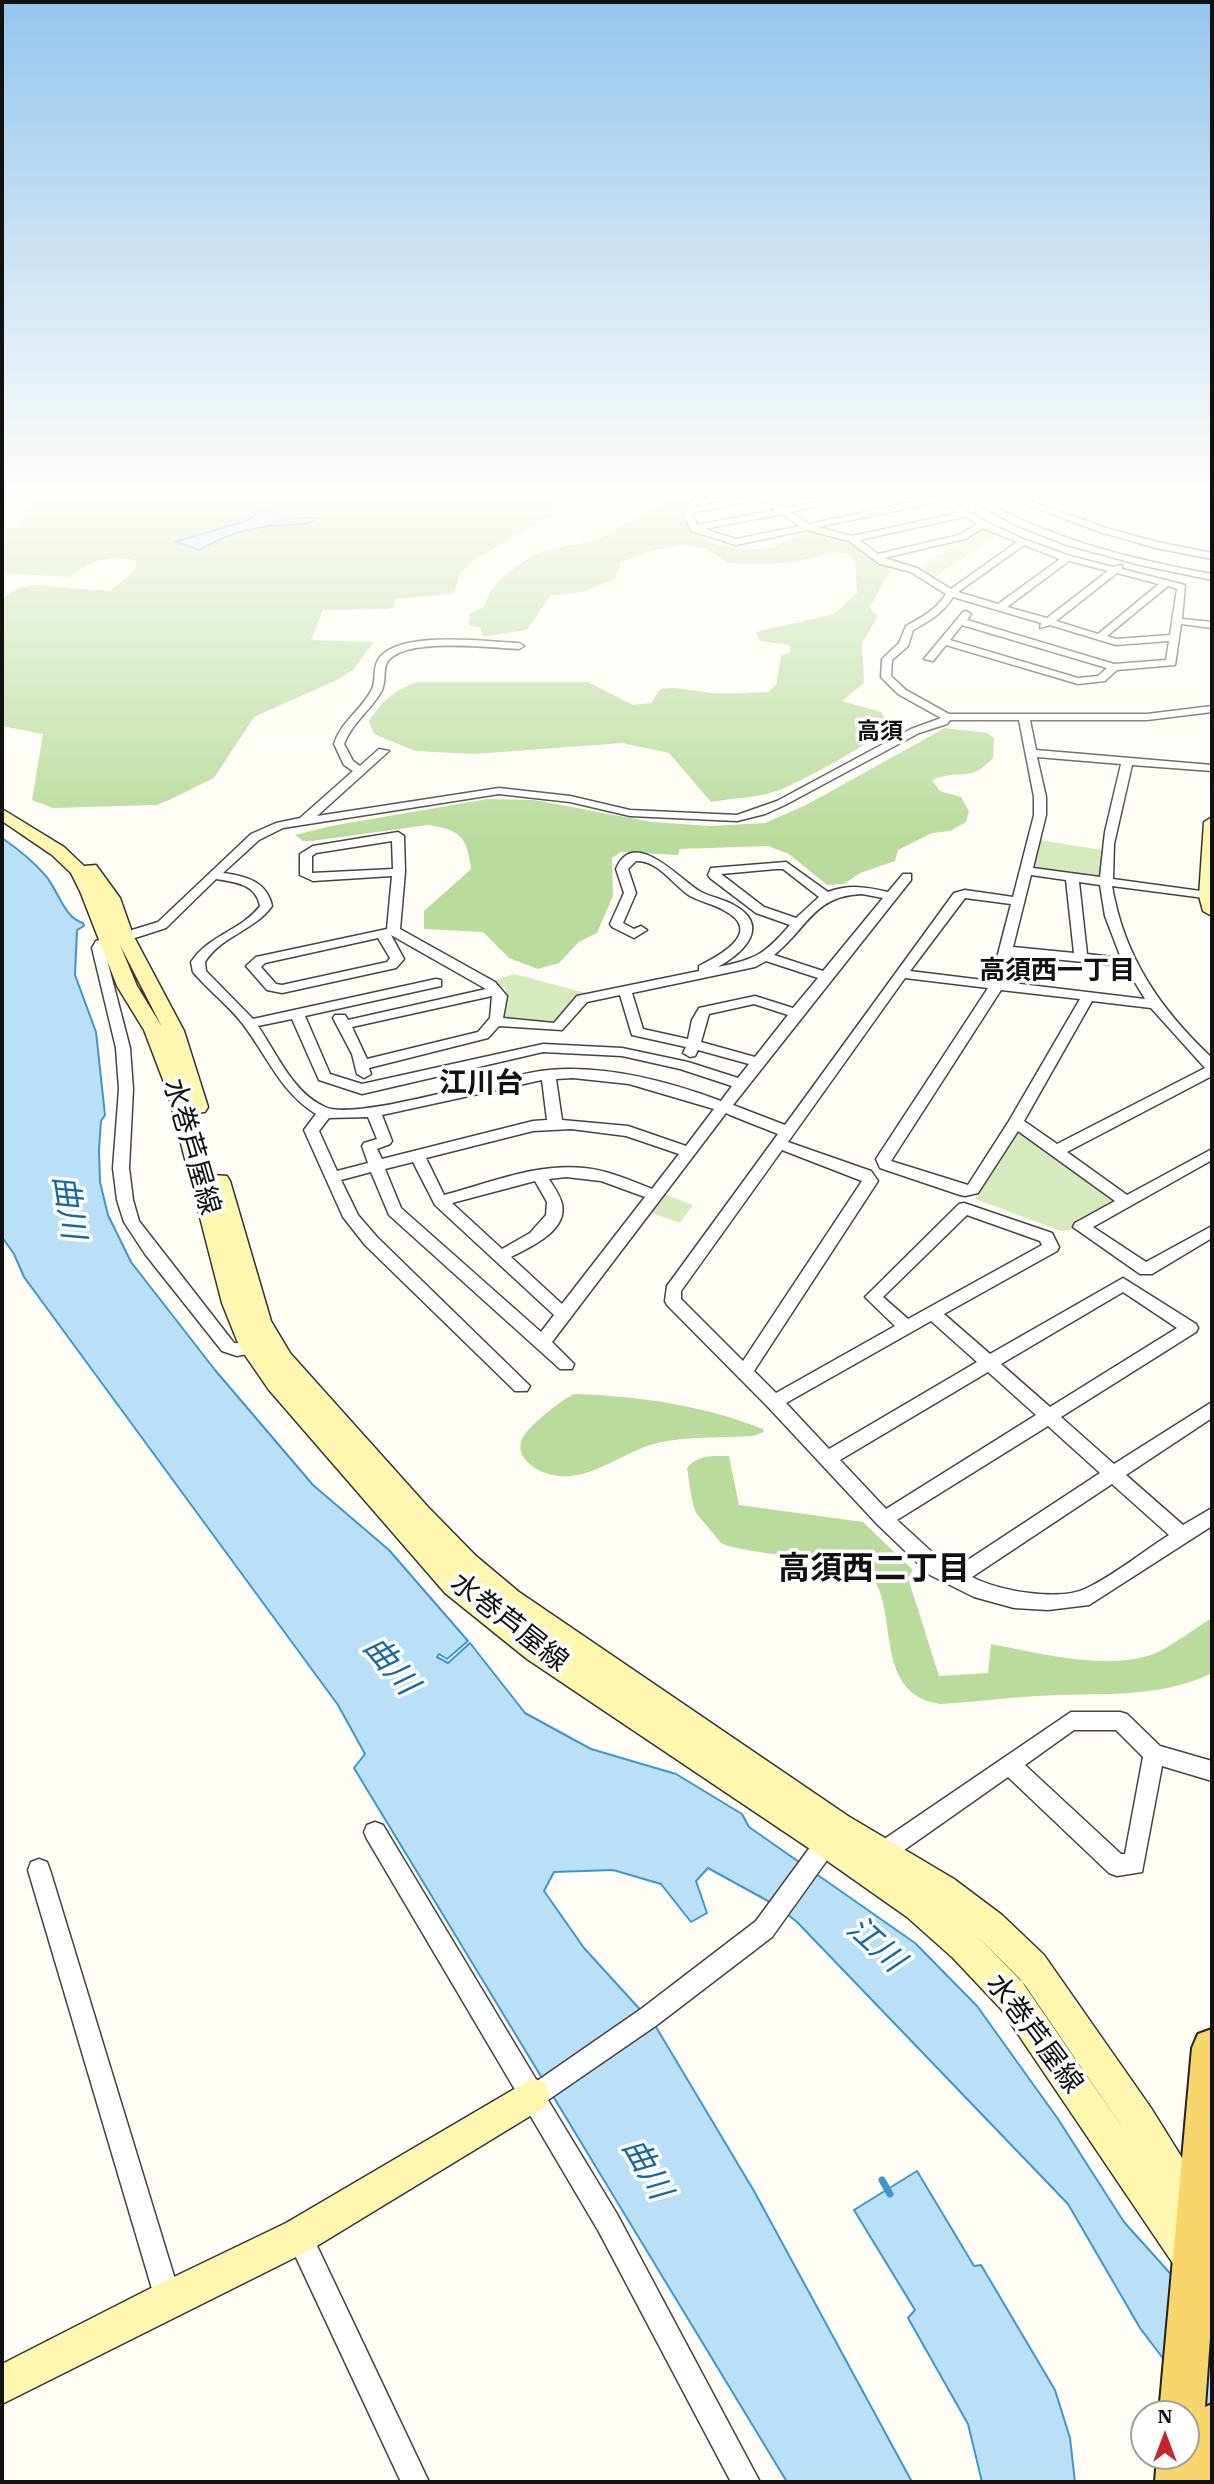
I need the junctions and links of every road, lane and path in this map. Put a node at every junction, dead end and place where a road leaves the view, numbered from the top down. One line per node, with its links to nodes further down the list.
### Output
1 (941, 608): 19 (street)
2 (972, 608): 7 (street)
3 (999, 608): 9 (street)
4 (1067, 608): 9 (street)
5 (1135, 608): 11 (street)
6 (1179, 608): 8 (street)
7 (961, 621): 13 (street); 14 (street)
8 (1177, 621): 10 (street); 12 (street)
9 (1049, 622): 11 (street); 13 (street)
10 (1212, 625)
11 (1100, 637): 12 (street)
12 (1175, 638): 17 (street)
13 (1026, 640): 17 (street)
14 (944, 641): 16 (street); 17 (street)
15 (519, 646): 25 (street)
16 (929, 659)
17 (1114, 667)
18 (1212, 709): 20 (street)
19 (947, 717): 20 (street); 28 (street)
20 (1024, 718): 22 (street)
21 (383, 751): 25 (street)
22 (1031, 753): 23 (street); 30 (street)
23 (1127, 761): 24 (street); 35 (street)
24 (1212, 768)
25 (360, 771): 28 (street)
26 (2, 802): 43 (main road, 水巻芦屋線)
27 (2, 814): 43 (main road, 水巻芦屋線)
28 (305, 820): 32 (street)
29 (1212, 825): 39 (main road)
30 (1027, 871): 34 (street); 38 (street)
31 (399, 872): 31 (street); 42 (street)
32 (213, 875): 43 (street); 61 (street)
33 (907, 877): 36 (street)
34 (1072, 877): 35 (street); 46 (street)
35 (1106, 881): 39 (street); 47 (street)
36 (889, 896): 37 (street); 50 (street)
37 (827, 897): 40 (street); 40 (street)
38 (1018, 901): 44 (street); 48 (street)
39 (1210, 903)
40 (797, 923): 45 (street)
41 (641, 930): 49 (street)
42 (388, 932): 42 (street); 53 (street)
43 (117, 938): 96 (main road, 水巻芦屋線); 96 (street); 115 (main road, 水巻芦屋線)
44 (1005, 950): 46 (street); 52 (street)
45 (766, 957): 49 (street); 50 (street)
46 (1081, 958): 47 (street)
47 (1132, 964): 56 (street)
48 (902, 974): 52 (street); 79 (street)
49 (696, 975): 54 (street)
50 (826, 976): 58 (street)
51 (436, 983): 57 (street)
52 (997, 985): 55 (street); 77 (street)
53 (495, 990): 60 (street); 62 (street)
54 (625, 990): 63 (street); 64 (street)
55 (1088, 996): 56 (street); 77 (street)
56 (1155, 1004): 69 (street)
57 (334, 1005): 59 (street); 62 (street)
58 (796, 1013): 64 (street); 66 (street)
59 (297, 1014): 61 (street); 73 (street)
60 (496, 1022): 63 (street); 67 (street)
61 (250, 1024): 75 (street)
62 (343, 1025): 67 (street)
63 (557, 1027): 65 (street)
64 (695, 1045): 66 (street); 68 (street)
65 (564, 1049): 68 (street); 70 (street); 73 (street)
66 (758, 1062): 72 (street)
67 (362, 1065): 73 (street)
68 (683, 1065): 72 (street)
69 (1212, 1068): 80 (street)
70 (571, 1074): 71 (street); 74 (street)
71 (548, 1076): 76 (street); 78 (street)
72 (741, 1084): 74 (street)
73 (362, 1089): 76 (street)
74 (724, 1107): 79 (street); 81 (street)
75 (325, 1113): 76 (street); 86 (street)
76 (371, 1113): 84 (street)
77 (1016, 1122): 80 (street)
78 (555, 1125): 81 (street); 83 (street)
79 (784, 1138): 99 (street); 99 (street)
80 (1058, 1150): 89 (street)
81 (689, 1152): 87 (street)
82 (1212, 1154): 89 (street)
83 (417, 1155): 84 (street); 88 (street)
84 (376, 1166): 86 (street); 95 (street)
85 (540, 1176): 87 (street); 88 (street); 91 (street)
86 (332, 1177): 100 (street)
87 (657, 1196): 93 (street)
88 (440, 1201): 91 (street)
89 (1126, 1202): 90 (street)
90 (1212, 1231)
91 (500, 1256): 93 (street)
92 (933, 1313): 94 (street); 94 (street); 97 (street)
93 (563, 1314): 95 (street)
94 (907, 1327): 101 (street)
95 (542, 1342): 98 (street)
96 (252, 1348): 114 (main road, 水巻芦屋線)
97 (988, 1362): 103 (street); 103 (street); 104 (street)
98 (566, 1364)
99 (744, 1373): 101 (street)
100 (521, 1386)
101 (774, 1402): 104 (street)
102 (1212, 1409): 105 (street)
103 (1048, 1415): 105 (street); 107 (street)
104 (828, 1458): 107 (street)
105 (1114, 1474): 108 (street); 109 (street)
106 (1212, 1516): 108 (street)
107 (884, 1519): 109 (street)
108 (1183, 1536): 109 (street)
109 (954, 1579)
110 (1154, 1754): 111 (street); 111 (street); 112 (street)
111 (1009, 1764): 115 (street)
112 (1212, 1771)
113 (375, 1832): 118 (street)
114 (822, 1849): 118 (street); 120 (main road, 水巻芦屋線)
115 (882, 1853): 120 (main road, 水巻芦屋線)
116 (39, 1870): 121 (street)
117 (1212, 2048): 120 (main road)
118 (539, 2092): 119 (main road); 126 (street)
119 (299, 2236): 121 (main road); 125 (street)
120 (1202, 2260): 123 (main road)
121 (168, 2299): 122 (main road)
122 (2, 2385)
123 (1195, 2400)
124 (1200, 2447): 127 (main road)
125 (415, 2482)
126 (746, 2482)
127 (1210, 2482)

